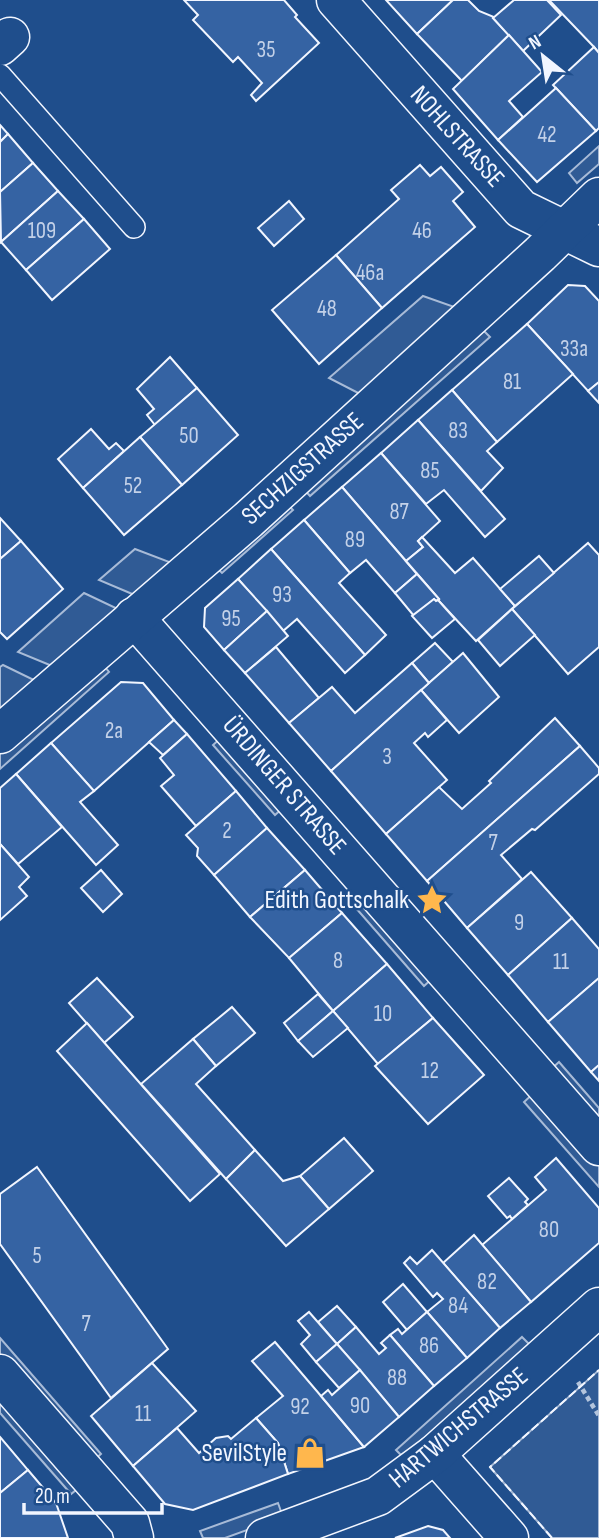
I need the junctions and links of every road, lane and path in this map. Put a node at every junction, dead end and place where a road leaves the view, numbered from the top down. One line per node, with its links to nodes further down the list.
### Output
1 (336, 0): 5 (street, NOHLSTRASSE)
2 (0, 75): 4 (lane)
3 (599, 197): 5 (street, SECHZIGSTRASSE)
4 (134, 227)
5 (563, 231): 6 (street, NOHLSTRASSE); 7 (street, SECHZIGSTRASSE)
6 (599, 247)
7 (134, 617): 8 (street, SECHZIGSTRASSE); 9 (street, ÜRDINGER STRASSE)
8 (0, 734)
9 (599, 1146)
10 (599, 1307): 12 (street, HARTWICHSTRASSE)
11 (0, 1374): 13 (street)
12 (435, 1454): 14 (street, HARTWICHSTRASSE); 15 (street)
13 (134, 1538)
14 (265, 1538)
15 (509, 1538)

